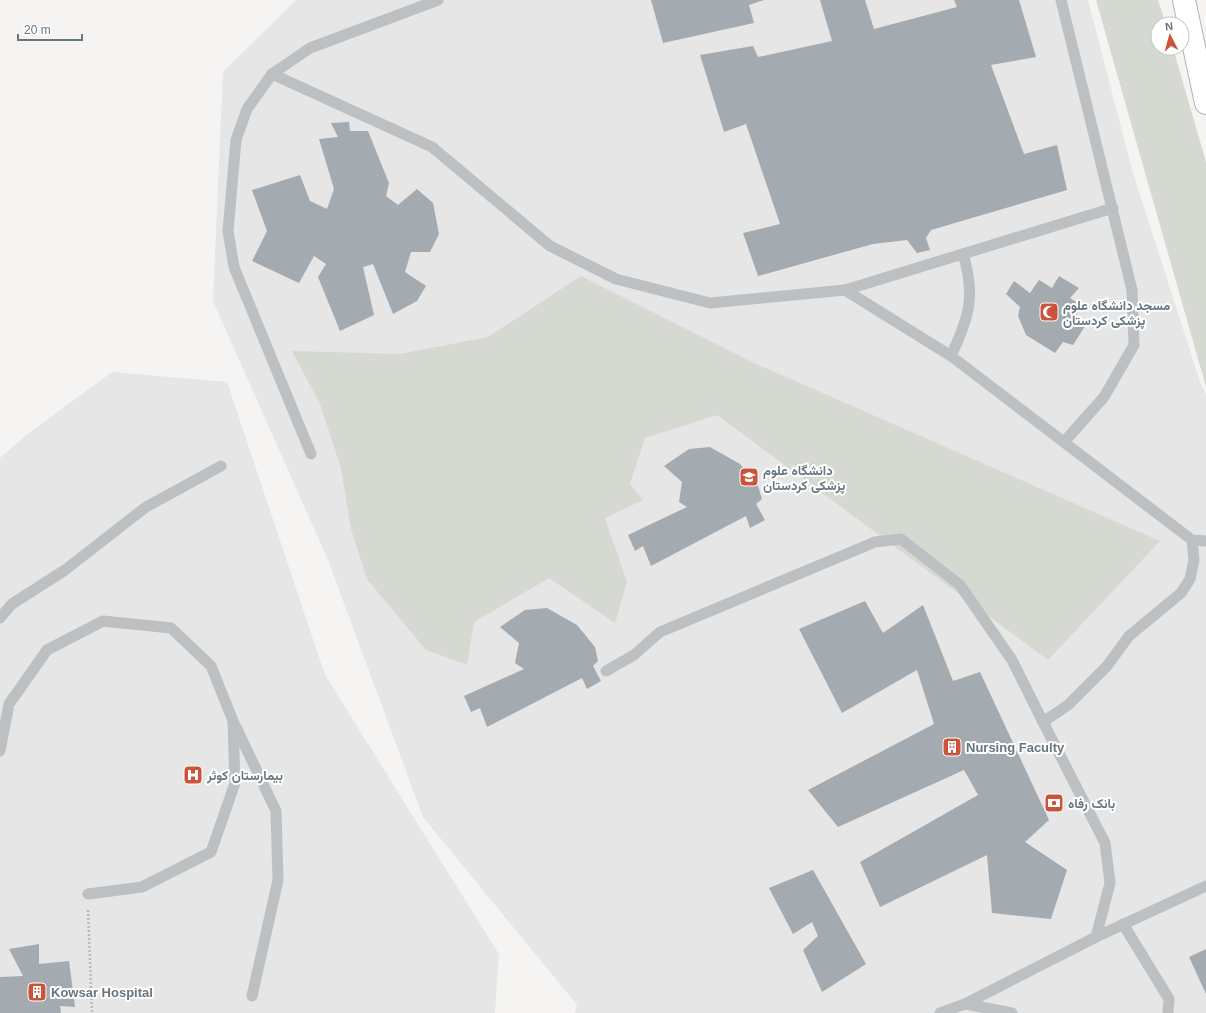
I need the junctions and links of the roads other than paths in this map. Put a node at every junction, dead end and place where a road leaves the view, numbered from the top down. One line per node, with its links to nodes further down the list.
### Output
1 (438, 0): 4 (lane)
2 (1061, 0): 6 (lane)
3 (1184, 0): 5 (main road)
4 (272, 74): 8 (lane); 11 (lane)
5 (1206, 103)
6 (1113, 208): 7 (lane); 10 (lane)
7 (963, 254): 8 (lane); 9 (lane)
8 (845, 290): 9 (lane)
9 (951, 356): 10 (lane)
10 (1064, 442): 13 (lane)
11 (311, 454)
12 (221, 466): 15 (lane)
13 (1192, 540): 14 (lane); 18 (lane)
14 (1206, 541)
15 (0, 618)
16 (606, 670): 18 (lane)
17 (233, 721): 19 (lane); 21 (lane); 24 (lane)
18 (1043, 722): 23 (lane)
19 (0, 751)
20 (1206, 886): 22 (lane)
21 (88, 894)
22 (1123, 924): 23 (lane); 28 (lane)
23 (1096, 937): 25 (lane)
24 (252, 996)
25 (965, 1004): 26 (lane); 27 (lane)
26 (940, 1013)
27 (1012, 1013)
28 (1168, 1013)

